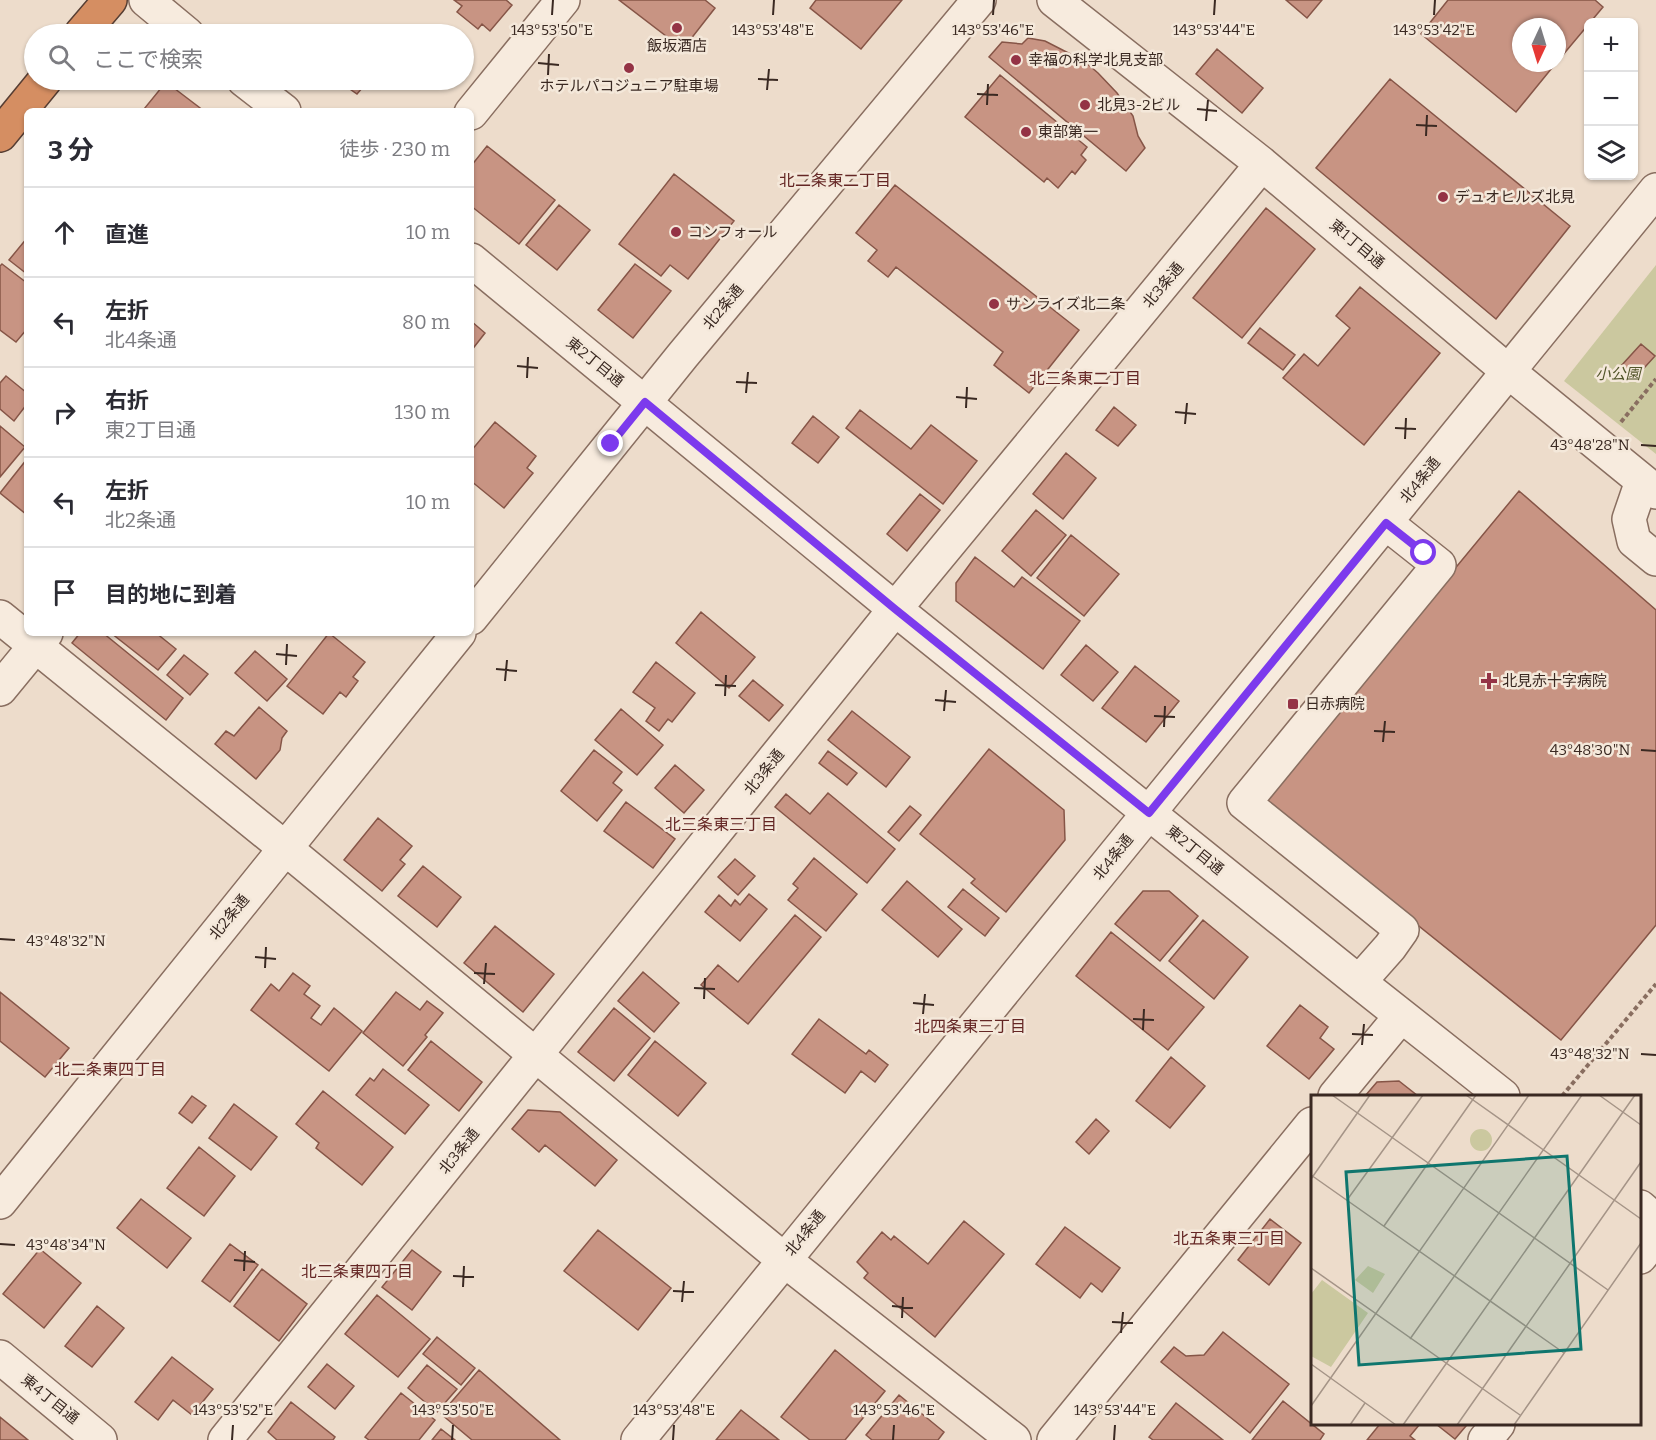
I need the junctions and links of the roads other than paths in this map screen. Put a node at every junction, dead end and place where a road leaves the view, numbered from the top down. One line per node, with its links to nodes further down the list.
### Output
1 (110, 0): 6 (highway)
2 (146, 0): 7 (street)
3 (563, 0): 11 (street)
4 (979, 0): 17 (street, 北2条通)
5 (1054, 0): 13 (street, 東1丁目通)
6 (90, 24)
7 (175, 24)
8 (37, 90): 12 (highway)
9 (257, 90): 10 (street)
10 (280, 108)
11 (474, 109)
12 (0, 135)
13 (1262, 164): 16 (street, 東1丁目通); 21 (street, 北3条通)
14 (1656, 190): 16 (street, 北4条通)
15 (474, 262): 17 (street, 東2丁目通)
16 (1509, 372): 18 (street, 東1丁目通); 19 (street, 北4条通)
17 (645, 402): 21 (street, 東2丁目通); 22 (street, 北2条通)
18 (1649, 487): 20 (street)
19 (1386, 523): 28 (street, 北4条通); 30 (street)
20 (1656, 559)
21 (895, 609): 28 (street, 東2丁目通); 32 (street, 北3条通)
22 (474, 614)
23 (0, 617): 24 (street)
24 (24, 630)
25 (457, 636): 29 (street, 北2条通)
26 (41, 639): 27 (street); 29 (street)
27 (0, 689)
28 (1149, 813): 30 (street, 東2丁目通); 41 (street, 北4条通)
29 (285, 848): 32 (street); 36 (street, 北2条通)
30 (1359, 982): 31 (street, 東2丁目通)
31 (1401, 1016): 33 (street); 34 (street, 東2丁目通)
32 (536, 1055): 41 (street); 45 (street, 北3条通)
33 (1336, 1095)
34 (1502, 1095)
35 (1311, 1125): 48 (street)
36 (0, 1202)
37 (1641, 1208): 38 (street)
38 (1656, 1221)
39 (1656, 1238): 40 (street)
40 (1641, 1256)
41 (783, 1259): 46 (street, 北4条通); 47 (street)
42 (0, 1357): 44 (street, 東4丁目通)
43 (1497, 1425): 49 (street)
44 (100, 1440)
45 (225, 1440)
46 (638, 1440)
47 (1014, 1440)
48 (1054, 1440)
49 (1485, 1440)

